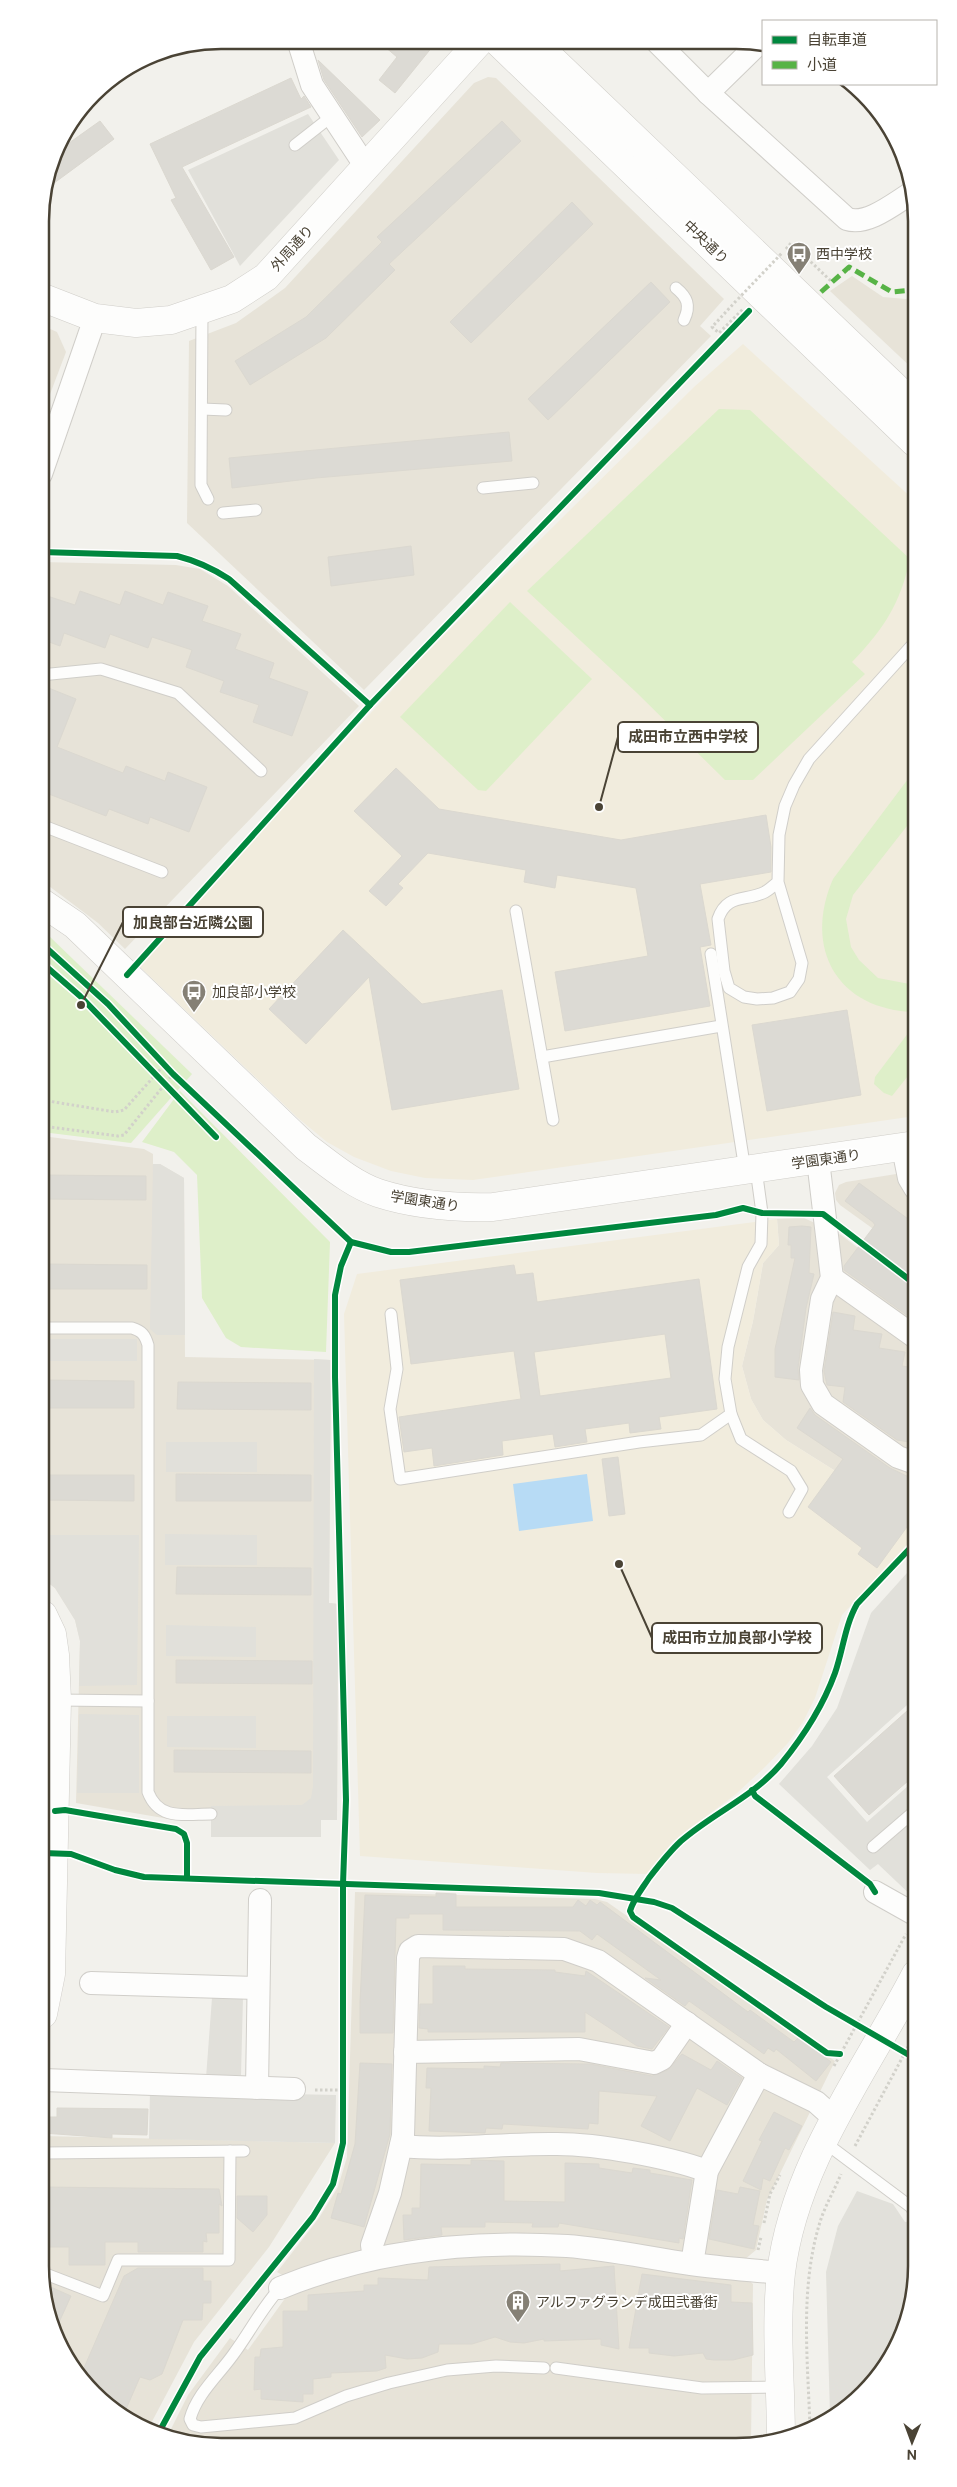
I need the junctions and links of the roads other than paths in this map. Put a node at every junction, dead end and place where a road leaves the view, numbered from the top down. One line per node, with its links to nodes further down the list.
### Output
1 (301, 49): 8 (street)
2 (473, 49): 10 (street, 外周通り)
3 (505, 49): 20 (street, 中央通り)
4 (541, 49): 17 (street, 中央通り)
5 (664, 49): 7 (street)
6 (753, 50): 7 (street)
7 (708, 93): 11 (street)
8 (332, 116): 9 (lane); 10 (street)
9 (295, 145)
10 (366, 167): 14 (street, 外周通り)
11 (907, 196)
12 (676, 288): 16 (lane)
13 (49, 300): 15 (street, 外周通り)
14 (202, 311): 15 (street, 外周通り); 18 (lane)
15 (95, 318): 21 (street)
16 (684, 320)
17 (908, 399)
18 (202, 409): 19 (lane); 24 (lane)
19 (226, 410)
20 (908, 436)
21 (49, 451)
22 (533, 483): 23 (lane)
23 (483, 488)
24 (208, 499)
25 (256, 510): 26 (lane)
26 (223, 513)
27 (908, 650): 32 (lane)
28 (49, 674): 29 (lane)
29 (262, 771)
30 (49, 829): 31 (lane)
31 (162, 872)
32 (778, 882): 32 (lane)
33 (49, 907): 41 (street, 学園東通り)
34 (516, 910): 37 (lane)
35 (710, 954): 36 (lane)
36 (722, 1026): 37 (lane); 41 (lane)
37 (542, 1057): 38 (lane)
38 (554, 1120)
39 (908, 1147): 40 (street, 学園東通り)
40 (818, 1160): 41 (street, 学園東通り); 42 (street)
41 (751, 1170): 46 (lane)
42 (832, 1278): 45 (street); 47 (street)
43 (390, 1314): 46 (lane)
44 (49, 1328): 51 (lane)
45 (908, 1331)
46 (731, 1414): 48 (lane)
47 (908, 1461)
48 (789, 1512)
49 (49, 1632): 50 (street)
50 (57, 1700): 51 (lane); 52 (street)
51 (148, 1701): 53 (lane)
52 (50, 1727): 59 (street)
53 (211, 1814)
54 (908, 1817): 55 (lane)
55 (873, 1847)
56 (875, 1892): 58 (street)
57 (260, 1900): 61 (street)
58 (908, 1911)
59 (49, 1977)
60 (91, 1983): 61 (street)
61 (258, 1988): 67 (street)
62 (908, 1988): 69 (street)
63 (686, 2023): 64 (street); 64 (street); 65 (street)
64 (405, 2052): 70 (street)
65 (759, 2074): 69 (street); 74 (street)
66 (49, 2080): 67 (street)
67 (256, 2088): 68 (street)
68 (294, 2089)
69 (829, 2131): 75 (lane); 78 (street)
70 (401, 2146): 74 (street); 76 (street)
71 (230, 2151): 72 (lane); 73 (lane); 79 (lane)
72 (244, 2151)
73 (49, 2153)
74 (706, 2171): 77 (street)
75 (908, 2205)
76 (374, 2258): 77 (street); 80 (street)
77 (692, 2264): 78 (street)
78 (781, 2273): 81 (street)
79 (49, 2275)
80 (280, 2288): 81 (lane)
81 (781, 2387): 82 (street)
82 (781, 2432)

